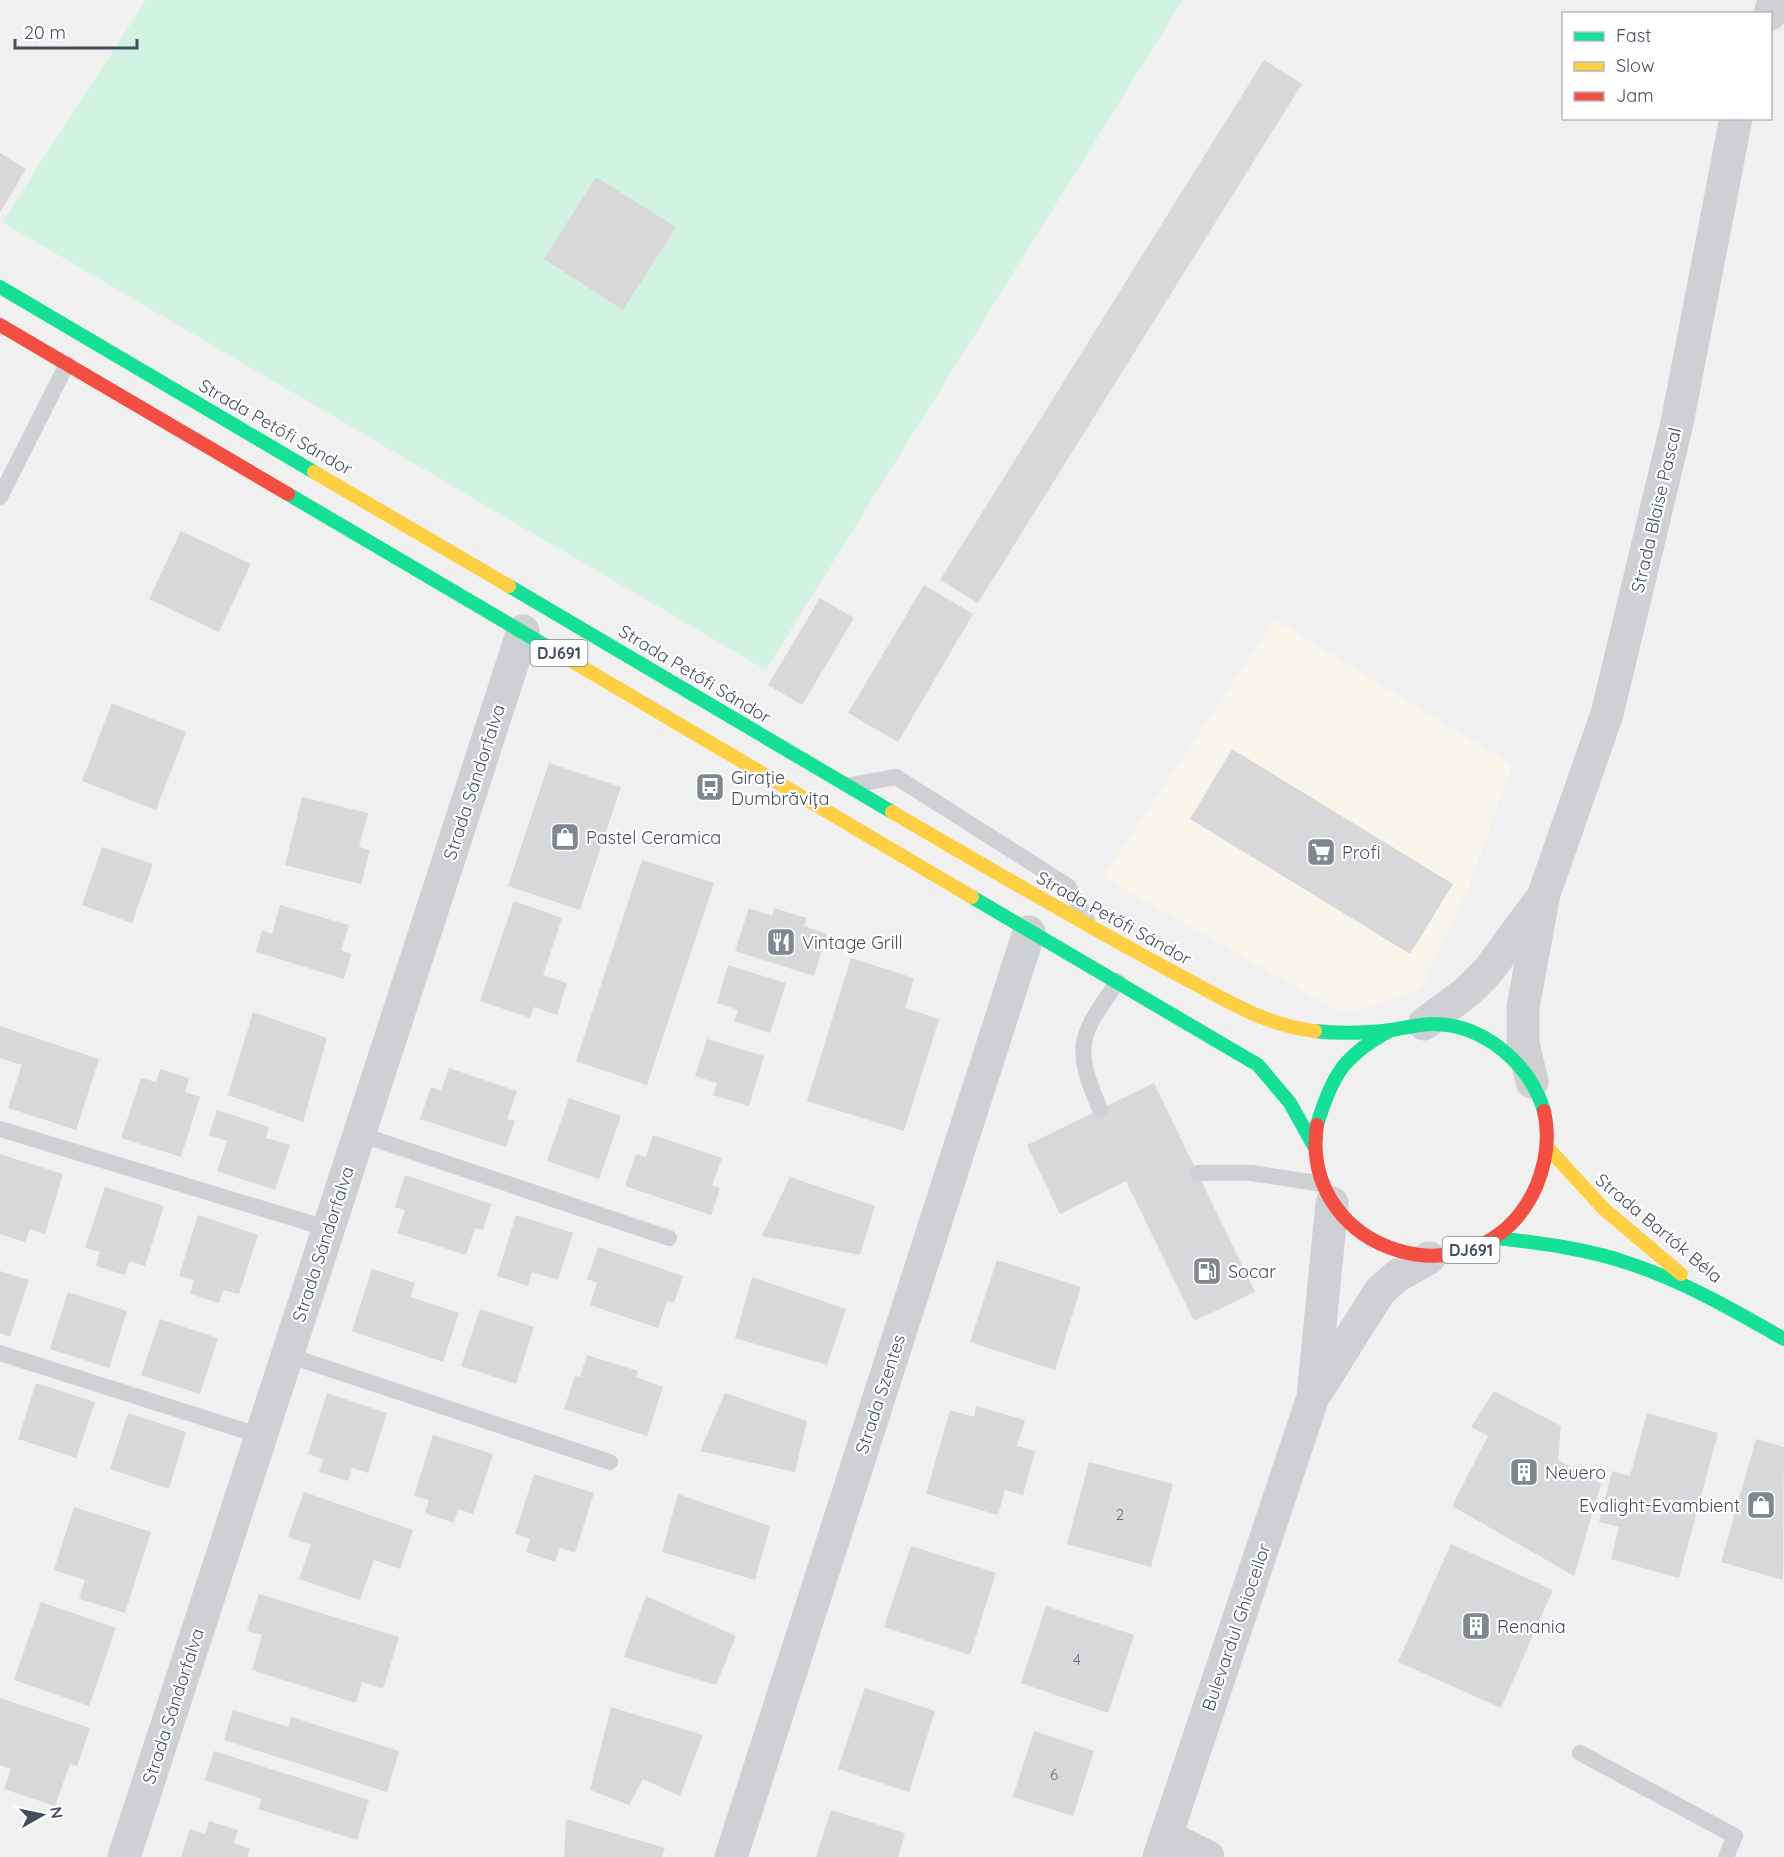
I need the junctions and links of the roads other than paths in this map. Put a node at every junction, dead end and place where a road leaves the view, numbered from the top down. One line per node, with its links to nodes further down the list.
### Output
1 (1736, 120): 8 (street, Strada Blaise Pascal)
2 (0, 287): 7 (main road, Strada Petőfi Sándor / DJ691)
3 (0, 325): 4 (main road, DJ691)
4 (67, 364): 5 (lane); 6 (main road, DJ691)
5 (0, 497)
6 (523, 631): 10 (main road, DJ691); 17 (street, Strada Sándorfalva)
7 (848, 785): 9 (main road, Strada Petőfi Sándor / DJ691); 9 (lane)
8 (1544, 894): 12 (street, Strada Blaise Pascal); 14 (street, Strada Blaise Pascal)
9 (1092, 929): 13 (main road, Strada Petőfi Sándor / DJ691)
10 (1029, 932): 11 (main road, DJ691); 36 (street, Strada Szentes)
11 (1118, 981): 15 (lane); 18 (main road, DJ691)
12 (1424, 1024): 13 (main road, DJ691); 14 (main road, DJ691)
13 (1391, 1030): 18 (main road, DJ691)
14 (1532, 1082): 19 (main road, DJ691)
15 (1100, 1109)
16 (0, 1129): 22 (lane)
17 (359, 1134): 22 (street, Strada Sándorfalva); 23 (lane)
18 (1314, 1146): 21 (main road, DJ691)
19 (1547, 1147): 24 (main road, DJ691); 26 (main road, Strada Bartók Béla / DJ691)
20 (1198, 1173): 21 (lane)
21 (1328, 1193): 25 (main road, DJ691); 30 (street, Bulevardul Ghioceilor)
22 (329, 1229): 29 (street, Strada Sándorfalva)
23 (669, 1238)
24 (1496, 1238): 25 (main road, DJ691); 26 (main road, Strada Bartók Béla / DJ691)
25 (1429, 1258): 30 (street, Bulevardul Ghioceilor)
26 (1726, 1307): 27 (main road, Strada Bartók Béla / DJ691)
27 (1784, 1339)
28 (0, 1353): 31 (lane)
29 (287, 1355): 31 (street, Strada Sándorfalva); 32 (lane)
30 (1313, 1397): 34 (street, Bulevardul Ghioceilor)
31 (261, 1436): 35 (street, Strada Sándorfalva)
32 (610, 1462)
33 (1580, 1753): 38 (lane)
34 (1163, 1846): 37 (street)
35 (124, 1857)
36 (731, 1857)
37 (1208, 1857)
38 (1726, 1857)

